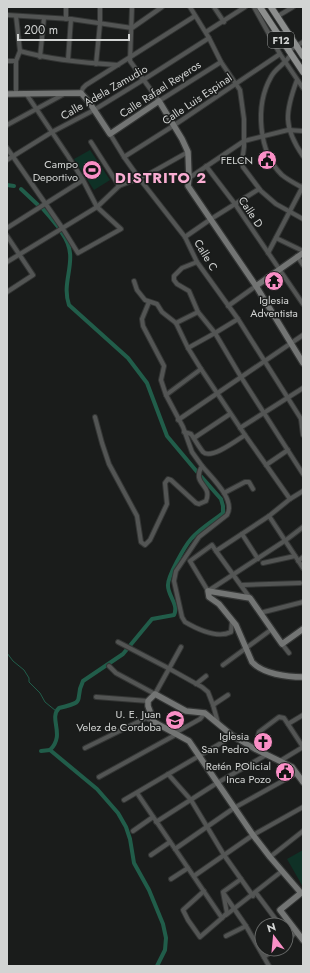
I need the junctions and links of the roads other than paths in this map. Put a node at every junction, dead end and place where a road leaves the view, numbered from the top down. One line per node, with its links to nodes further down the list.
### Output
1 (66, 7): 17 (street)
2 (100, 7): 20 (street)
3 (132, 7): 21 (street)
4 (162, 7): 21 (street)
5 (190, 7): 14 (street)
6 (214, 7): 19 (street)
7 (246, 7): 19 (street)
8 (254, 7): 28 (street)
9 (260, 7): 27 (main road, F12)
10 (271, 7): 15 (main road, F12)
11 (293, 7): 15 (street)
12 (7, 15): 13 (street)
13 (16, 16): 16 (street); 26 (street)
14 (195, 16): 22 (street); 31 (street)
15 (278, 16): 25 (main road, F12)
16 (44, 18): 17 (street); 30 (street)
17 (66, 19): 18 (street)
18 (71, 19): 20 (street); 32 (street)
19 (224, 22): 22 (street)
20 (100, 24): 21 (street); 37 (street)
21 (132, 28): 31 (street)
22 (206, 32): 23 (street)
23 (209, 38): 35 (street); 40 (street, Calle Adela Zamudio)
24 (303, 42): 25 (street)
25 (296, 46): 27 (street); 29 (main road, F12)
26 (20, 51): 30 (street); 34 (street)
27 (289, 53): 36 (street); 39 (main road, F12)
28 (280, 54): 36 (street); 42 (street, Calle Luis Espinal)
29 (303, 56)
30 (40, 57): 32 (street)
31 (130, 58): 38 (street); 40 (street)
32 (68, 60): 37 (street)
33 (7, 61): 34 (street)
34 (16, 61): 45 (street)
35 (221, 62): 42 (street); 49 (street, Calle Rafael Reyeros)
36 (286, 62): 41 (street); 58 (street)
37 (96, 64): 38 (street)
38 (118, 65): 47 (street)
39 (303, 72)
40 (143, 80): 49 (street); 51 (street, Calle Adela Zamudio)
41 (298, 80): 43 (street); 54 (street)
42 (237, 83): 53 (street, Calle Luis Espinal); 59 (street)
43 (303, 88)
44 (7, 94): 45 (street)
45 (16, 94): 48 (street)
46 (64, 94): 47 (street); 48 (street); 50 (street)
47 (81, 94): 51 (street)
48 (28, 95): 50 (street)
49 (160, 101): 53 (street); 57 (street, Calle Rafael Reyeros)
50 (36, 108): 52 (street); 56 (street)
51 (94, 110): 56 (street, Calle Adela Zamudio); 57 (street)
52 (7, 125)
53 (173, 126): 62 (street); 65 (street, Calle Luis Espinal)
54 (288, 130): 55 (street); 58 (street); 63 (street)
55 (303, 131)
56 (52, 132): 64 (street, Calle Adela Zamudio); 70 (street)
57 (110, 134): 65 (street, Calle C)
58 (262, 136): 59 (street); 72 (street)
59 (244, 141): 67 (street); 73 (street)
60 (91, 142): 71 (street)
61 (7, 148): 64 (street)
62 (188, 152): 68 (street); 69 (street)
63 (303, 156)
64 (13, 157): 66 (street, Calle Adela Zamudio); 74 (street)
65 (124, 157): 68 (street, Calle C)
66 (7, 160)
67 (206, 166): 69 (street); 75 (street, Calle D)
68 (139, 178): 71 (street); 83 (street, Calle C)
69 (189, 178): 78 (street)
70 (83, 180): 74 (street); 76 (street)
71 (119, 186): 76 (street)
72 (303, 187): 77 (street)
73 (259, 189): 75 (street); 77 (street)
74 (45, 204): 80 (street); 81 (street)
75 (235, 204): 78 (street); 86 (street, Calle D)
76 (97, 207): 81 (street); 81 (street)
77 (289, 212): 79 (street); 84 (street)
78 (211, 219): 83 (street); 94 (street)
79 (303, 219)
80 (7, 228)
81 (63, 229): 87 (street)
82 (7, 236): 87 (street)
83 (184, 238): 90 (street, Calle C)
84 (276, 238): 85 (street); 86 (street)
85 (303, 252): 88 (street)
86 (268, 253): 92 (street, Calle D)
87 (19, 255): 89 (street); 95 (street)
88 (297, 256): 91 (street); 92 (street)
89 (7, 262)
90 (197, 262): 98 (street, Calle C); 99 (street)
91 (303, 265)
92 (279, 269): 94 (street); 97 (street, Calle D)
93 (134, 281): 96 (street)
94 (256, 286): 98 (street); 104 (street)
95 (7, 292)
96 (149, 302): 101 (street); 112 (street)
97 (303, 304)
98 (228, 306): 100 (street, Calle C)
99 (198, 312): 101 (street); 102 (street)
100 (238, 319): 102 (street); 106 (street, Calle C)
101 (176, 323): 105 (street)
102 (215, 333): 105 (street); 109 (street)
103 (303, 335): 104 (street)
104 (290, 344): 106 (street); 107 (street)
105 (188, 348): 108 (street)
106 (265, 361): 109 (street); 113 (street, Calle C)
107 (303, 363)
108 (201, 369): 111 (street); 112 (street)
109 (241, 377): 111 (street); 114 (street)
110 (303, 388): 113 (street)
111 (217, 393): 115 (street); 117 (street)
112 (166, 395): 117 (street)
113 (288, 398): 114 (street); 118 (street, Calle C)
114 (264, 413): 119 (street); 124 (street)
115 (230, 414): 119 (street); 123 (street)
116 (95, 417): 126 (street)
117 (178, 420): 120 (street)
118 (302, 420): 122 (street)
119 (240, 428): 121 (street)
120 (184, 432): 123 (street); 126 (street)
121 (245, 435): 123 (street); 125 (street)
122 (303, 435)
123 (194, 438)
124 (288, 450): 125 (street); 127 (street)
125 (266, 465): 131 (street)
126 (202, 466): 130 (street)
127 (303, 474)
128 (253, 489): 130 (street)
129 (303, 491): 131 (street)
130 (224, 493): 150 (street)
131 (290, 499): 132 (street)
132 (269, 516): 134 (street); 135 (street)
133 (303, 527): 135 (street)
134 (242, 534): 136 (street); 138 (street)
135 (286, 540): 137 (street); 138 (street)
136 (216, 551): 143 (street); 146 (street)
137 (295, 556): 140 (street); 141 (street)
138 (258, 558): 143 (street)
139 (303, 558): 140 (street)
140 (298, 561): 142 (street)
141 (263, 563)
142 (303, 568)
143 (234, 575): 145 (street); 146 (street)
144 (300, 583): 145 (street)
145 (242, 585): 147 (street)
146 (208, 591): 147 (street); 150 (street)
147 (250, 598): 149 (street)
148 (303, 602): 149 (street)
149 (260, 613): 151 (street)
150 (232, 621): 156 (street)
151 (272, 629): 154 (street); 156 (street)
152 (303, 629): 154 (street)
153 (118, 642): 160 (street)
154 (282, 644): 157 (street)
155 (181, 647): 160 (street)
156 (246, 648): 159 (street); 162 (street)
157 (289, 653)
158 (109, 666): 164 (street)
159 (223, 666)
160 (168, 668): 163 (street); 164 (street)
161 (206, 676): 163 (street)
162 (303, 677)
163 (196, 684): 168 (street)
164 (155, 694): 167 (street); 169 (street)
165 (228, 695): 168 (street)
166 (96, 697): 167 (street)
167 (148, 701): 171 (street)
168 (213, 705): 172 (street)
169 (205, 714): 172 (street); 174 (street)
170 (303, 715): 173 (street)
171 (154, 722): 174 (street); 177 (street)
172 (218, 723): 175 (street)
173 (288, 724): 176 (street); 178 (street)
174 (176, 734): 180 (street); 184 (street)
175 (233, 736): 178 (street); 180 (street)
176 (303, 747): 181 (street)
177 (85, 748)
178 (255, 749): 179 (street)
179 (266, 755): 181 (street); 186 (street)
180 (199, 756): 183 (street); 186 (street)
181 (280, 761): 182 (street)
182 (297, 773): 185 (street); 191 (street)
183 (168, 774): 187 (street); 189 (street)
184 (99, 778)
185 (303, 781)
186 (217, 783): 189 (street); 191 (street)
187 (137, 793): 188 (street); 192 (street)
188 (124, 800)
189 (191, 800): 193 (street); 194 (street)
190 (303, 807): 197 (street)
191 (234, 808): 194 (street); 197 (street)
192 (153, 817): 193 (street); 195 (street)
193 (156, 822): 198 (street)
194 (206, 827): 199 (street); 201 (street)
195 (133, 831)
196 (303, 831): 202 (street)
197 (253, 835): 201 (street); 202 (street)
198 (170, 842): 199 (street); 200 (street)
199 (175, 849): 203 (street)
200 (151, 855)
201 (224, 855): 205 (street); 207 (street)
202 (270, 858): 204 (street)
203 (188, 868): 205 (street); 206 (street)
204 (282, 872): 210 (street); 211 (street)
205 (194, 876): 208 (street)
206 (171, 879)
207 (241, 879): 209 (street); 210 (street)
208 (204, 891): 215 (street); 215 (street)
209 (222, 892): 212 (street); 215 (street)
210 (254, 894): 212 (street); 214 (street)
211 (302, 894): 213 (street)
212 (235, 909): 215 (street); 216 (street)
213 (280, 910): 214 (street); 217 (street)
214 (273, 916)
215 (224, 917)
216 (246, 926): 219 (street); 220 (street)
217 (297, 932): 218 (street); 221 (street)
218 (294, 934)
219 (226, 936)
220 (254, 940)
221 (303, 940)
222 (264, 957): 223 (street)
223 (269, 966)

